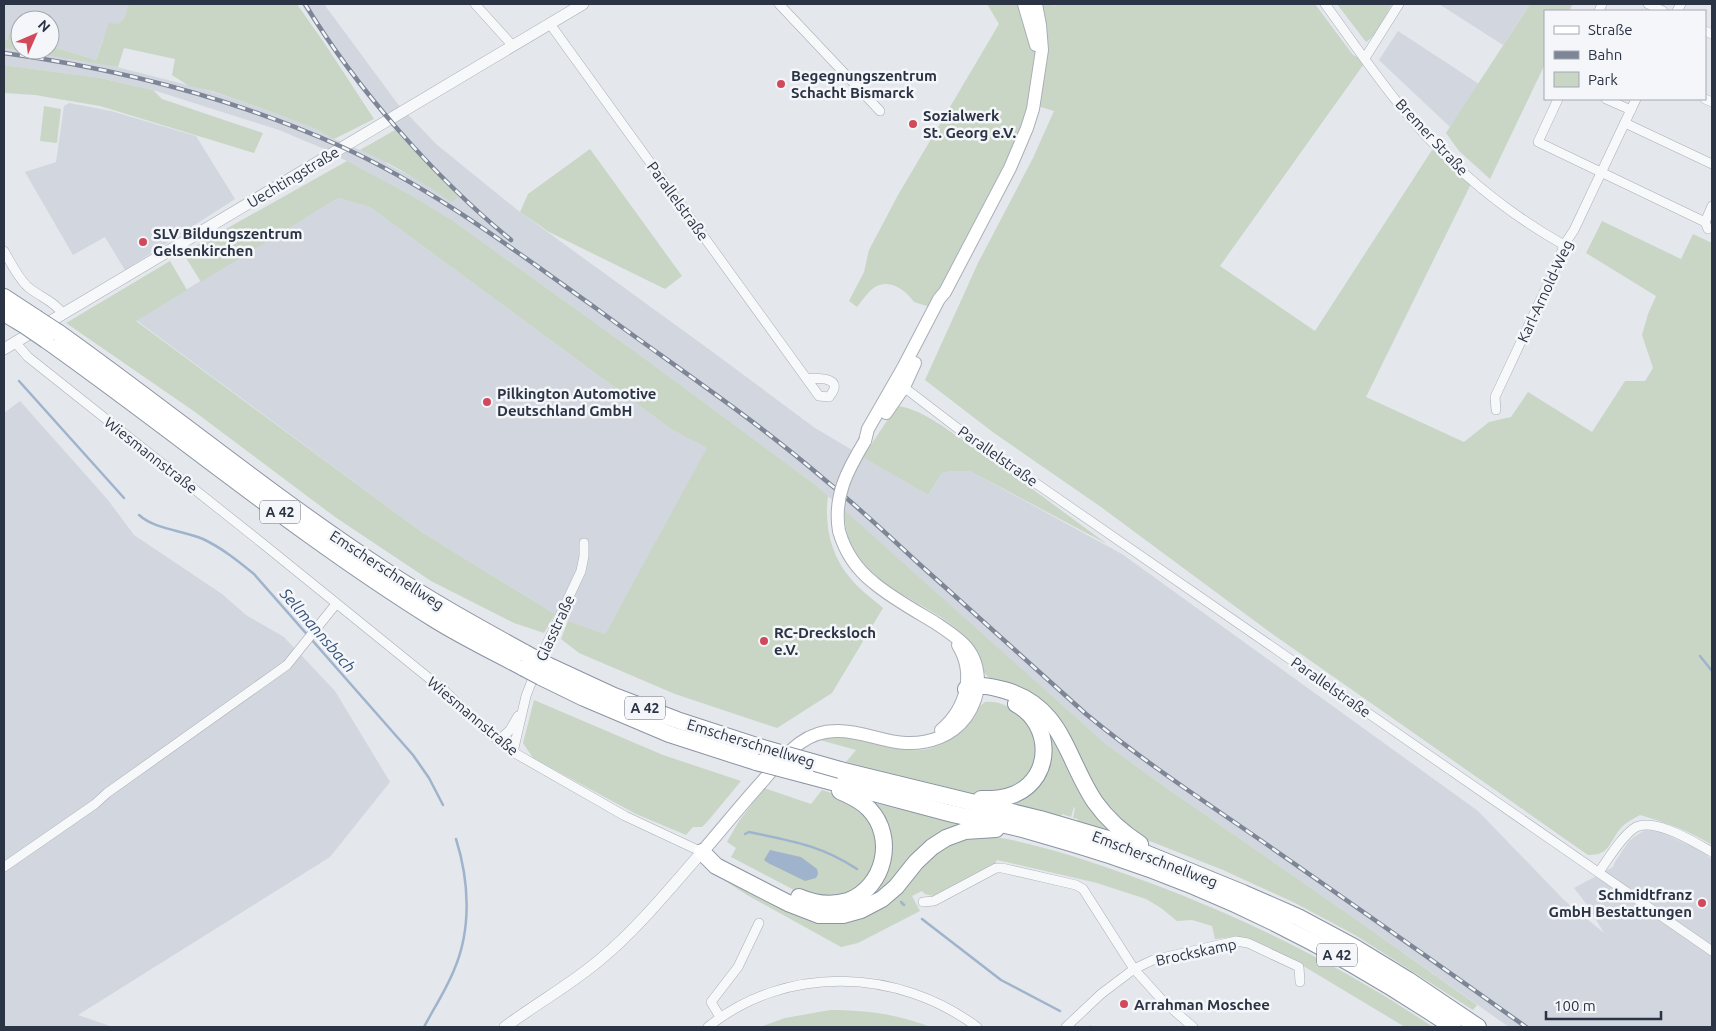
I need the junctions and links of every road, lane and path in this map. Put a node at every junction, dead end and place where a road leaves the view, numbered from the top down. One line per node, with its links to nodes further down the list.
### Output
1 (475, 4): 11 (street)
2 (583, 4): 10 (street, Uechtingstraße)
3 (779, 4): 18 (street)
4 (1024, 4): 13 (main road)
5 (1036, 4): 13 (main road)
6 (1325, 4): 12 (street, Bremer Straße)
7 (1399, 4): 12 (street)
8 (1648, 4): 9 (street)
9 (1662, 10)
10 (550, 24): 11 (street, Uechtingstraße); 31 (street, Parallelstraße)
11 (513, 46): 27 (street, Uechtingstraße)
12 (1364, 58): 23 (street, Bremer Straße)
13 (1039, 67): 32 (main road)
14 (1558, 100): 21 (street)
15 (1608, 100): 17 (street)
16 (1636, 100): 17 (street, Karl-Arnold-Weg)
17 (1631, 110): 19 (street, Karl-Arnold-Weg)
18 (880, 111)
19 (1625, 123): 20 (street); 21 (street, Karl-Arnold-Weg)
20 (1712, 164)
21 (1601, 172): 22 (street); 23 (street, Karl-Arnold-Weg)
22 (1712, 206)
23 (1564, 245): 33 (street, Karl-Arnold-Weg)
24 (4, 251): 27 (street)
25 (4, 297): 28 (highway, Emscherschnellweg / A 42)
26 (4, 313): 28 (highway, Emscherschnellweg / A 42)
27 (63, 314): 29 (street, Uechtingstraße)
28 (30, 321): 40 (highway, Emscherschnellweg / A 42, bridge)
29 (15, 342): 30 (street, Uechtingstraße); 35 (street, Wiesmannstraße)
30 (4, 350)
31 (806, 378)
32 (898, 388): 36 (main road, bridge); 48 (street, Parallelstraße)
33 (1496, 410)
34 (584, 543): 37 (street, Glasstraße)
35 (336, 604): 38 (street, Wiesmannstraße); 47 (street)
36 (974, 689): 42 (highway); 44 (main road); 46 (highway)
37 (521, 712): 38 (street, Glasstraße); 39 (street, Glasstraße)
38 (498, 741): 39 (street, Wiesmannstraße)
39 (513, 752): 44 (street, Wiesmannstraße)
40 (761, 756): 41 (highway, Emscherschnellweg / A 42, bridge); 41 (highway, Emscherschnellweg / A 42, bridge)
41 (832, 778): 42 (highway, Emscherschnellweg / A 42); 43 (highway, Emscherschnellweg / A 42); 44 (highway)
42 (946, 797): 46 (highway, Emscherschnellweg / A 42)
43 (1026, 830): 44 (highway); 60 (highway, Emscherschnellweg / A 42)
44 (702, 852): 55 (street)
45 (1712, 852): 48 (street)
46 (1176, 866): 61 (highway, Emscherschnellweg / A 42)
47 (4, 867)
48 (1599, 872): 51 (street, Parallelstraße)
49 (923, 902): 52 (street)
50 (759, 924): 54 (street)
51 (1712, 952)
52 (1134, 968): 53 (street, Brockskamp); 58 (street, Brockskamp); 59 (street)
53 (1300, 982)
54 (720, 1017): 56 (street); 57 (street)
55 (505, 1027)
56 (708, 1027)
57 (977, 1027)
58 (1066, 1027)
59 (1193, 1027)
60 (1453, 1027)
61 (1478, 1027)

